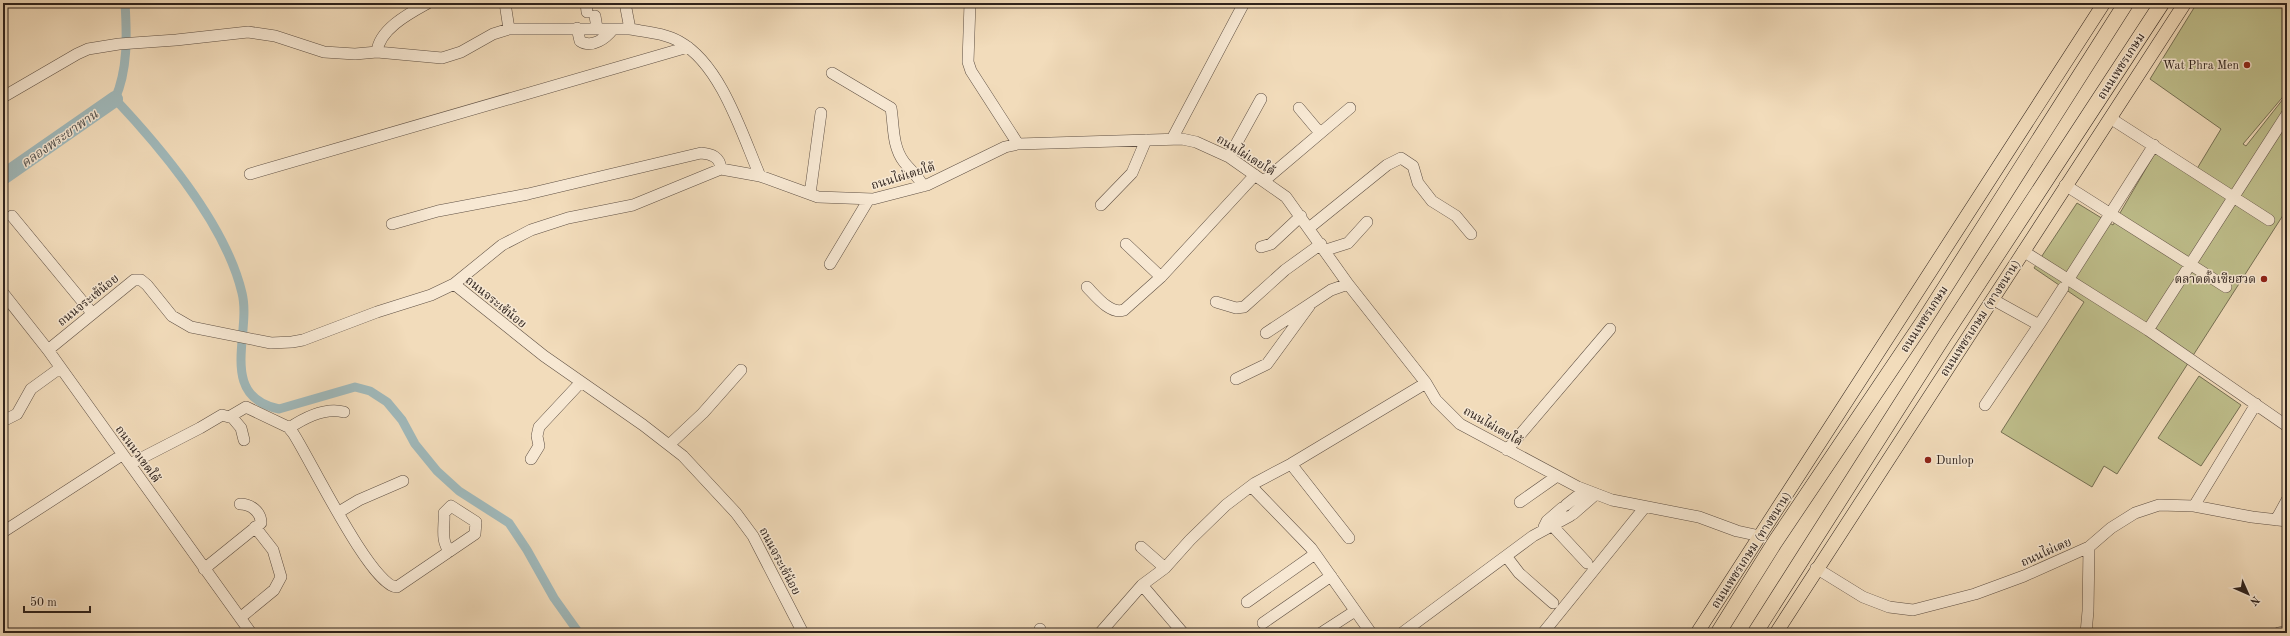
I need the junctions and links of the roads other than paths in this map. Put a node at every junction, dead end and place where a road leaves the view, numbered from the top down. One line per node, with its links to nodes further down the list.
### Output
1 (505, 3): 12 (street)
2 (625, 3): 14 (street)
3 (970, 3): 28 (street)
4 (1244, 3): 26 (street)
5 (2104, 3): 106 (main road, ถนนเพชรเกษม (ทางขนาน))
6 (2126, 3): 134 (highway, ถนนเพชรเกษม)
7 (2162, 3): 135 (highway, ถนนเพชรเกษม)
8 (2185, 3): 23 (main road, ถนนเพชรเกษม (ทางขนาน))
9 (428, 4): 16 (street)
10 (591, 15): 11 (street); 13 (street)
11 (577, 28): 12 (street); 13 (street)
12 (509, 29): 16 (street)
13 (613, 29): 14 (street)
14 (630, 29): 15 (street)
15 (688, 46): 32 (street); 33 (street)
16 (376, 52): 18 (street)
17 (832, 73): 36 (street)
18 (3, 96)
19 (1261, 99): 30 (street)
20 (1299, 108): 25 (street)
21 (1350, 108): 25 (street)
22 (821, 113): 37 (street)
23 (2110, 118): 29 (street); 35 (main road, ถนนเพชรเกษม (ทางขนาน))
24 (2286, 119): 38 (street)
25 (1320, 133): 34 (street)
26 (1172, 139): 27 (street, ถนนไผ่เตยใต้); 30 (street, ถนนไผ่เตยใต้)
27 (1146, 140): 28 (street, ถนนไผ่เตยใต้); 40 (street)
28 (1018, 144): 36 (street, ถนนไผ่เตยใต้)
29 (2154, 145): 38 (street); 41 (street)
30 (1229, 158): 34 (street, ถนนไผ่เตยใต้)
31 (721, 169): 33 (street, ถนนไผ่เตยใต้); 46 (street); 56 (street)
32 (250, 174)
33 (760, 176): 37 (street, ถนนไผ่เตยใต้)
34 (1259, 178): 43 (street, ถนนไผ่เตยใต้); 55 (street)
35 (2065, 185): 41 (street); 52 (main road, ถนนเพชรเกษม (ทางขนาน))
36 (924, 186): 39 (street, ถนนไผ่เตยใต้)
37 (810, 194): 39 (street, ถนนไผ่เตยใต้)
38 (2233, 197): 44 (street); 54 (street)
39 (869, 199): 53 (street)
40 (1101, 205)
41 (2111, 214): 54 (street); 58 (street)
42 (12, 216): 65 (street)
43 (1301, 216): 47 (street, ถนนไผ่เตยใต้); 50 (street)
44 (2269, 220)
45 (1366, 222): 51 (street)
46 (392, 224)
47 (1309, 228): 48 (street); 51 (street, ถนนไผ่เตยใต้)
48 (1471, 234)
49 (1126, 244): 55 (street)
50 (1261, 247)
51 (1324, 247): 57 (street, ถนนไผ่เตยใต้); 63 (street)
52 (2023, 251): 58 (street); 62 (main road, ถนนเพชรเกษม (ทางขนาน))
53 (830, 264)
54 (2190, 264): 60 (street); 68 (street)
55 (1161, 277): 59 (street)
56 (454, 284): 65 (street, ถนนจระเข้น้อย); 74 (street, ถนนจระเข้น้อย)
57 (1348, 284): 64 (street); 75 (street, ถนนไผ่เตยใต้)
58 (2065, 284): 66 (street); 68 (street)
59 (1087, 287)
60 (2226, 287)
61 (3, 293): 70 (street, ถนนนวเขตใต้)
62 (1992, 299): 66 (street); 115 (main road, ถนนเพชรเกษม (ทางขนาน))
63 (1216, 302)
64 (1310, 305): 69 (street); 73 (street)
65 (92, 313): 70 (street, ถนนจระเข้น้อย)
66 (2039, 325): 77 (street)
67 (1610, 328): 85 (street)
68 (2148, 330): 76 (street)
69 (1266, 333)
70 (48, 350): 71 (street, ถนนนวเขตใต้)
71 (60, 368): 80 (street); 86 (street, ถนนนวเขตใต้)
72 (741, 370): 84 (street)
73 (1236, 379)
74 (581, 382): 84 (street, ถนนจระเข้น้อย); 87 (street)
75 (1426, 383): 85 (street, ถนนไผ่เตยใต้); 89 (street)
76 (2256, 404): 81 (street); 98 (street)
77 (1985, 405)
78 (344, 412): 82 (street)
79 (231, 416): 82 (street); 83 (street); 88 (street)
80 (3, 420)
81 (2287, 426)
82 (289, 428): 101 (street)
83 (244, 440)
84 (670, 444): 126 (street, ถนนจระเข้น้อย)
85 (1507, 450): 90 (street, ถนนไผ่เตยใต้)
86 (122, 455): 88 (street, ถนนนวเขตใต้); 105 (street)
87 (530, 459)
88 (130, 464): 116 (street, ถนนนวเขตใต้)
89 (1291, 464): 92 (street); 107 (street)
90 (1557, 476): 93 (street, ถนนไผ่เตยใต้); 96 (street)
91 (403, 481): 101 (street)
92 (1251, 486): 111 (street); 114 (street)
93 (1585, 490): 94 (street, ถนนไผ่เตยใต้); 100 (street)
94 (1596, 494): 99 (street, ถนนไผ่เตยใต้); 100 (street)
95 (2287, 500): 102 (street)
96 (1520, 502)
97 (240, 504): 104 (street)
98 (2194, 506): 102 (street, ถนนไผ่เตย); 109 (street, ถนนไผ่เตย)
99 (1645, 507): 106 (street, ถนนไผ่เตยใต้); 132 (street)
100 (1568, 511): 103 (street)
101 (339, 512): 110 (street)
102 (2281, 521)
103 (1548, 526): 112 (street); 113 (street)
104 (255, 527): 116 (street); 122 (street)
105 (3, 532)
106 (1760, 536): 133 (main road, ถนนเพชรเกษม (ทางขนาน))
107 (1350, 538)
108 (1141, 547): 114 (street)
109 (2089, 547): 115 (street, ถนนไผ่เตย); 137 (street)
110 (450, 551)
111 (1316, 554): 117 (street); 119 (street)
112 (1506, 556): 120 (street); 131 (street)
113 (1587, 563)
114 (1165, 568): 118 (street)
115 (1816, 568): 136 (main road, ถนนเพชรเกษม (ทางขนาน))
116 (204, 569): 122 (street, ถนนนวเขตใต้)
117 (1331, 576): 121 (street); 123 (street)
118 (1142, 585): 127 (street); 128 (street)
119 (1247, 602)
120 (1553, 603)
121 (1355, 611): 129 (street); 130 (street)
122 (240, 618): 125 (street, ถนนนวเขตใต้)
123 (1263, 623)
124 (2287, 631): 138 (street)
125 (251, 633)
126 (803, 633)
127 (1100, 633)
128 (1183, 633)
129 (1321, 633)
130 (1371, 633)
131 (1402, 633)
132 (1543, 633)
133 (1697, 633)
134 (1718, 633)
135 (1756, 633)
136 (1776, 633)
137 (2086, 633)
138 (2278, 633)

